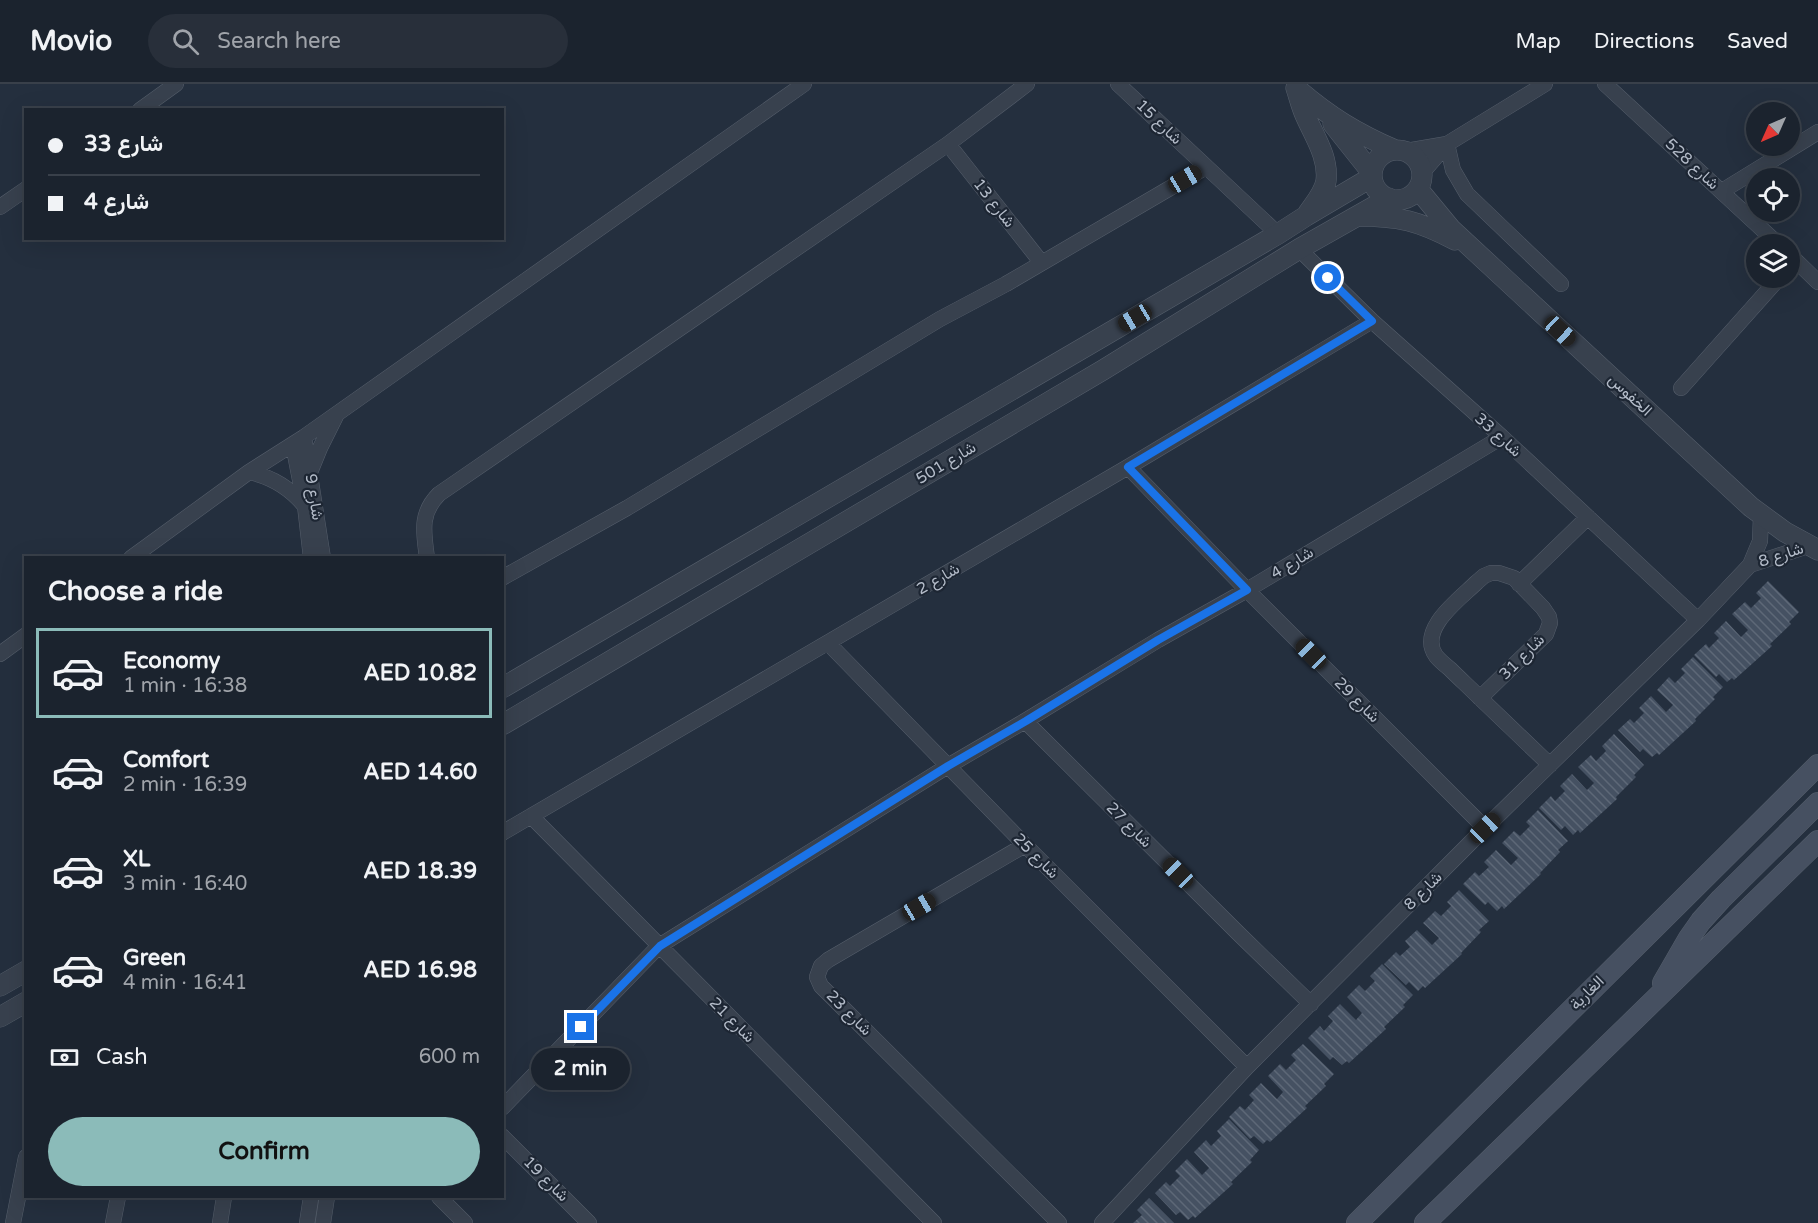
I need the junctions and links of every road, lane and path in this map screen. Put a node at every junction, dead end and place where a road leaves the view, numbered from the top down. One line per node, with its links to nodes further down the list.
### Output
1 (804, 84): 35 (street)
2 (1027, 84): 11 (street)
3 (1118, 84): 14 (street, شارع 15)
4 (1545, 84): 12 (street)
5 (1605, 84): 18 (street, شارع 528)
6 (1293, 86): 9 (street); 21 (street)
7 (166, 87): 8 (street)
8 (142, 108)
9 (1322, 110): 13 (street); 15 (street)
10 (1818, 132): 18 (street)
11 (948, 144): 28 (street, شارع 13); 48 (street)
12 (1447, 144): 13 (street); 16 (street); 31 (street)
13 (1400, 151): 15 (street); 16 (street)
14 (1206, 167): 24 (street, شارع 15); 28 (street)
15 (1372, 175): 19 (street); 21 (street, شارع 501)
16 (1420, 181): 19 (street); 23 (street, الخفوس)
17 (24, 190): 20 (street)
18 (1722, 191): 25 (street, شارع 528)
19 (1394, 199): 22 (street, شارع 501); 23 (street, الخفوس)
20 (0, 207)
21 (1306, 216): 24 (street, شارع 501)
22 (1355, 216): 26 (street, شارع 501); 27 (street)
23 (1451, 229): 27 (street, الخفوس)
24 (1278, 234): 57 (street, شارع 501)
25 (1767, 234)
26 (1299, 249): 33 (street, شارع 33); 60 (street, شارع 501)
27 (1473, 250): 42 (street, الخفوس)
28 (1041, 262): 50 (street)
29 (1800, 267): 30 (street)
30 (1818, 282)
31 (1561, 284)
32 (1770, 288): 34 (street)
33 (1372, 321): 36 (street, شارع 33); 38 (street, شارع 2)
34 (1681, 388)
35 (338, 412): 37 (street); 40 (street)
36 (1502, 437): 43 (street, شارع 33); 52 (street, شارع 4)
37 (299, 440): 39 (street); 40 (street, شارع 9); 41 (street, شارع 9)
38 (1128, 467): 52 (street, شارع 29); 55 (street, شارع 2)
39 (249, 472): 41 (street); 45 (street)
40 (310, 473): 47 (street, شارع 9)
41 (304, 506): 46 (street, شارع 9)
42 (1761, 515): 44 (street, الخفوس); 49 (street, شارع 8)
43 (1588, 517): 51 (street); 53 (street, شارع 33)
44 (1816, 549): 49 (street, شارع 8)
45 (134, 556)
46 (311, 556)
47 (323, 556)
48 (427, 556)
49 (1750, 565): 53 (street, شارع 8)
50 (504, 577)
51 (1519, 584): 58 (street, شارع 31); 58 (street, شارع 31)
52 (1247, 590): 59 (street, شارع 4); 66 (street, شارع 29)
53 (1698, 620): 61 (street, شارع 8)
54 (24, 636): 56 (street)
55 (828, 643): 63 (street, شارع 25); 65 (street, شارع 2)
56 (0, 654)
57 (504, 687)
58 (1480, 698): 61 (street, شارع 31)
59 (1026, 721): 63 (street, شارع 4); 74 (street, شارع 27)
60 (504, 723)
61 (1550, 765): 66 (street, شارع 8)
62 (1818, 765): 96 (main road, الغارية)
63 (948, 766): 69 (street, شارع 25); 70 (street, شارع 4)
64 (1818, 803): 75 (main road)
65 (531, 816): 67 (street, شارع 2); 70 (street, شارع 21)
66 (1485, 828): 74 (street, شارع 8)
67 (504, 832)
68 (1818, 841): 75 (main road)
69 (1025, 845): 77 (street, شارع 25); 94 (street, شارع 23)
70 (660, 946): 78 (street, شارع 4); 93 (street, شارع 21)
71 (24, 972): 72 (street)
72 (0, 986)
73 (24, 1003): 76 (street)
74 (1311, 1004): 77 (street, شارع 8)
75 (1651, 1005): 97 (main road)
76 (0, 1017)
77 (1247, 1067): 95 (street, شارع 8)
78 (504, 1106)
79 (504, 1138): 92 (street, شارع 19)
80 (24, 1167): 86 (street)
81 (118, 1198): 87 (street)
82 (224, 1198): 88 (street)
83 (311, 1198): 89 (street)
84 (327, 1198): 90 (street)
85 (440, 1198): 91 (street)
86 (13, 1223)
87 (113, 1223)
88 (220, 1223)
89 (307, 1223)
90 (323, 1223)
91 (465, 1223)
92 (589, 1223)
93 (934, 1223)
94 (1059, 1223)
95 (1102, 1223)
96 (1357, 1223)
97 (1425, 1223)

